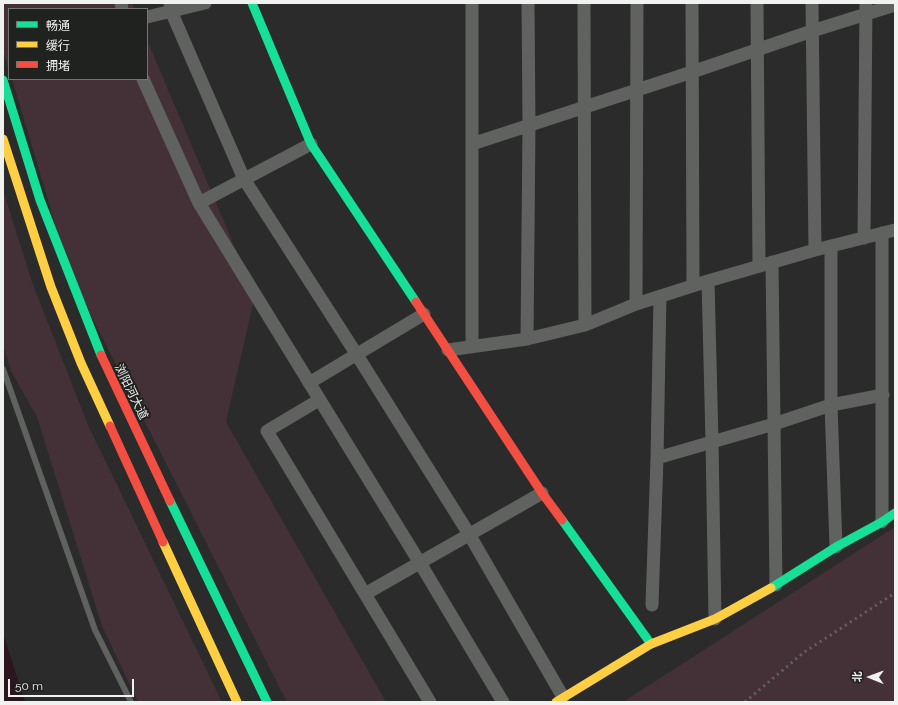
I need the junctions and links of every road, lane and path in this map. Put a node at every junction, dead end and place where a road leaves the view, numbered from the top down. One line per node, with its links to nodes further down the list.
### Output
1 (204, 3): 11 (street)
2 (252, 3): 23 (main road)
3 (472, 3): 24 (street)
4 (528, 3): 21 (street)
5 (584, 3): 20 (street)
6 (637, 3): 19 (street)
7 (692, 3): 16 (street)
8 (757, 3): 15 (street)
9 (812, 3): 14 (street)
10 (895, 5): 12 (street)
11 (171, 7): 13 (street); 25 (street)
12 (866, 9): 14 (street); 29 (street)
13 (148, 17)
14 (812, 31): 15 (street); 31 (street)
15 (758, 50): 16 (street); 33 (street)
16 (692, 72): 19 (street); 35 (street)
17 (3, 80): 66 (main road, 浏阳河大道)
18 (143, 80): 26 (street)
19 (636, 90): 20 (street); 37 (street)
20 (585, 107): 21 (street); 39 (street)
21 (529, 125): 24 (street); 40 (street)
22 (3, 139): 65 (main road)
23 (311, 144): 25 (street); 38 (main road)
24 (472, 144): 41 (street)
25 (244, 178): 26 (street); 43 (street)
26 (198, 203): 45 (street)
27 (895, 230): 28 (street)
28 (882, 233): 29 (street); 46 (street)
29 (864, 238): 30 (street)
30 (831, 246): 31 (street); 48 (street)
31 (815, 250): 32 (street)
32 (772, 262): 33 (street); 49 (street)
33 (759, 266): 34 (street)
34 (708, 281): 35 (street); 50 (street)
35 (693, 286): 36 (street)
36 (660, 296): 37 (street); 51 (street)
37 (636, 304): 39 (street)
38 (424, 314): 42 (main road); 43 (street)
39 (586, 325): 40 (street)
40 (527, 339): 41 (street)
41 (472, 347): 42 (street)
42 (448, 350): 52 (main road)
43 (357, 355): 45 (street); 55 (street)
44 (3, 369): 64 (lane)
45 (309, 384): 47 (street)
46 (883, 395): 48 (street); 54 (street)
47 (319, 400): 57 (street); 59 (street)
48 (832, 405): 49 (street); 56 (street)
49 (774, 424): 50 (street); 58 (street)
50 (712, 441): 51 (street); 61 (street)
51 (657, 458): 60 (street)
52 (542, 493): 55 (street); 62 (main road)
53 (895, 513): 54 (main road)
54 (882, 522): 56 (main road)
55 (469, 534): 57 (street); 63 (street)
56 (836, 547): 58 (main road)
57 (420, 563): 59 (street); 68 (street)
58 (776, 585): 61 (main road)
59 (365, 594): 67 (street)
60 (652, 605)
61 (714, 619): 62 (main road)
62 (651, 644): 63 (main road)
63 (560, 699)
64 (131, 702)
65 (237, 702)
66 (267, 702)
67 (430, 702)
68 (503, 702)

